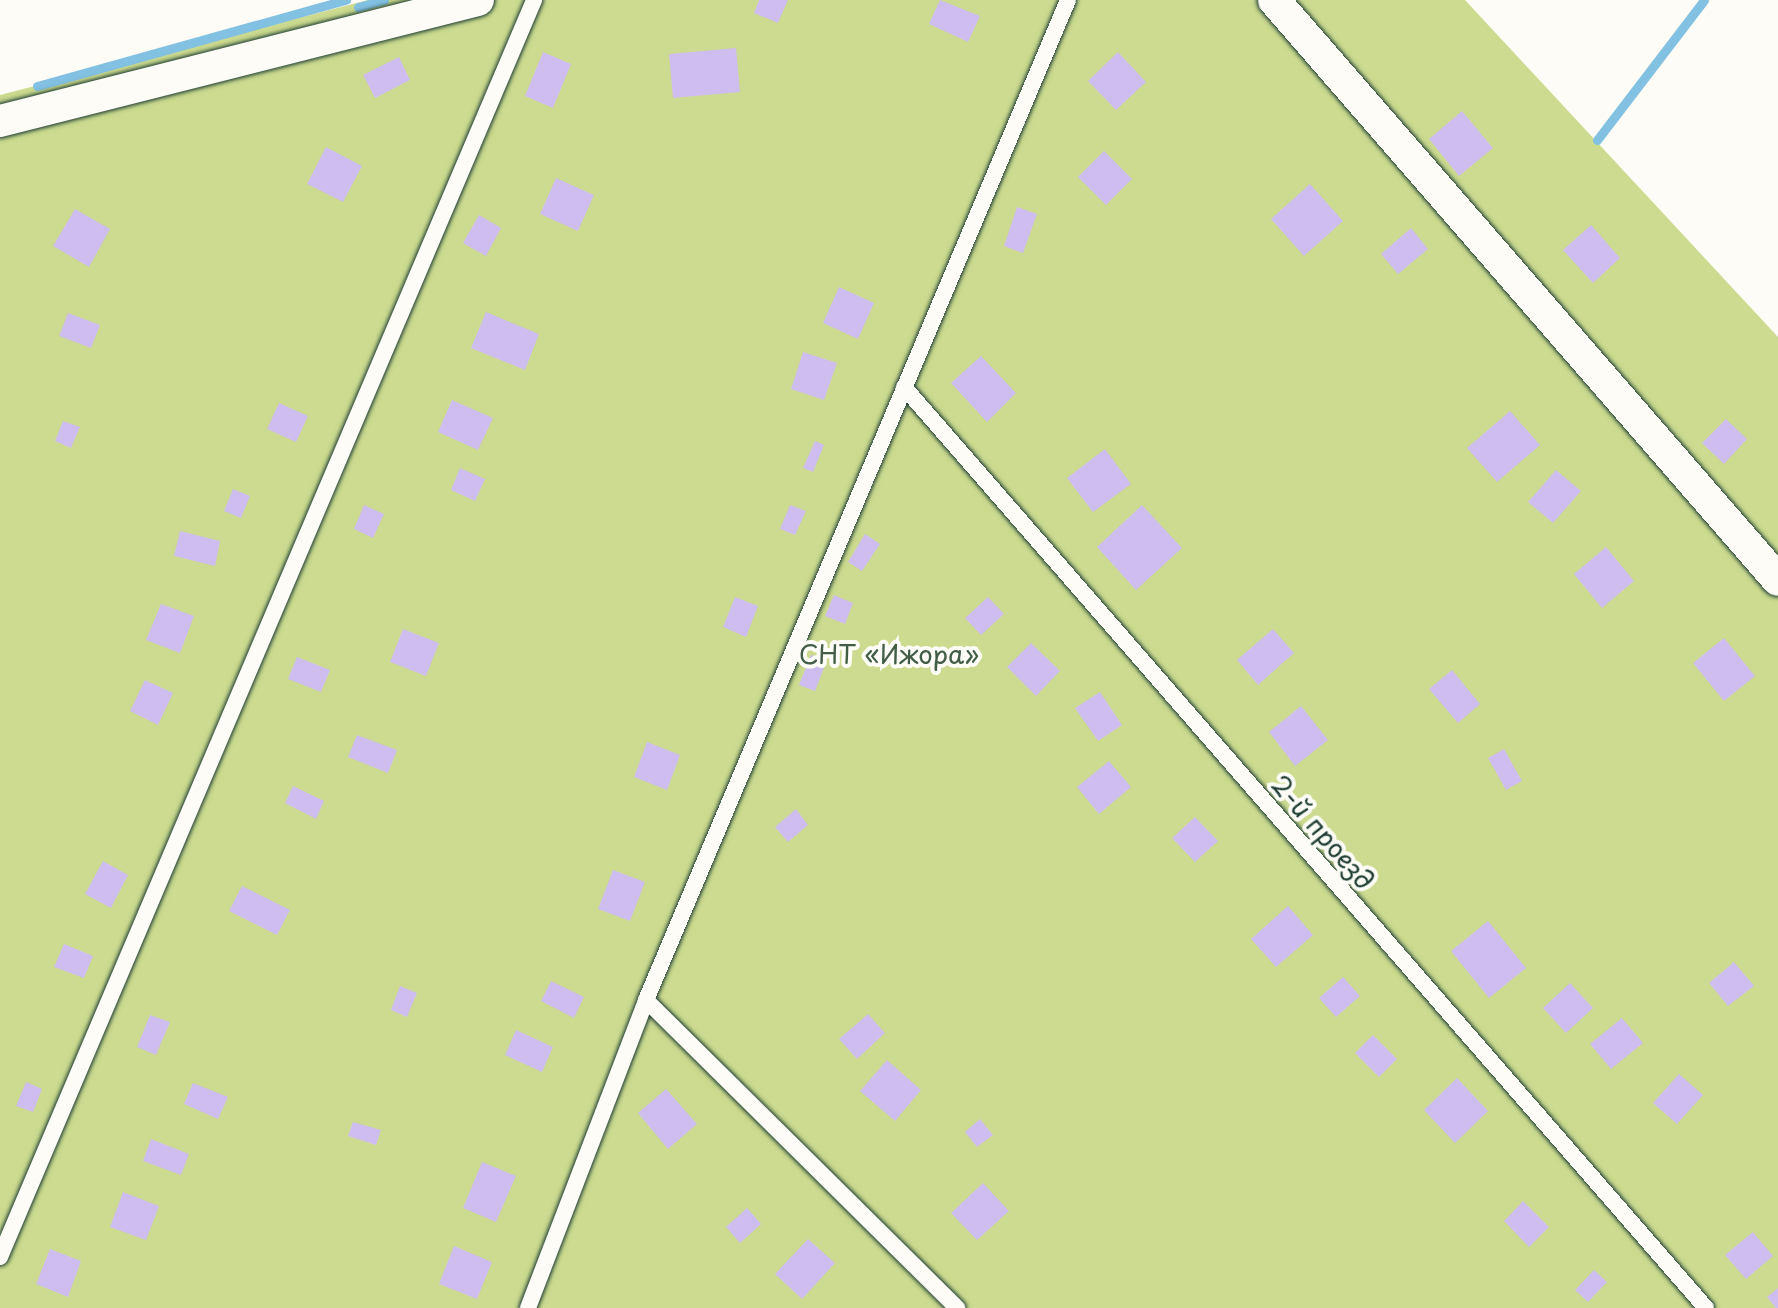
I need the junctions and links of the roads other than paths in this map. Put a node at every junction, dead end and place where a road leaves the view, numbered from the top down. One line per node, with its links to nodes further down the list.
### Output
1 (478, 0): 5 (street)
2 (534, 0): 9 (lane)
3 (1068, 0): 6 (lane)
4 (1274, 0): 7 (street)
5 (0, 121)
6 (904, 387): 8 (lane); 12 (lane, 2-й проезд)
7 (1778, 580)
8 (646, 1000): 10 (lane); 11 (lane)
9 (0, 1257)
10 (528, 1308)
11 (957, 1308)
12 (1706, 1308)

